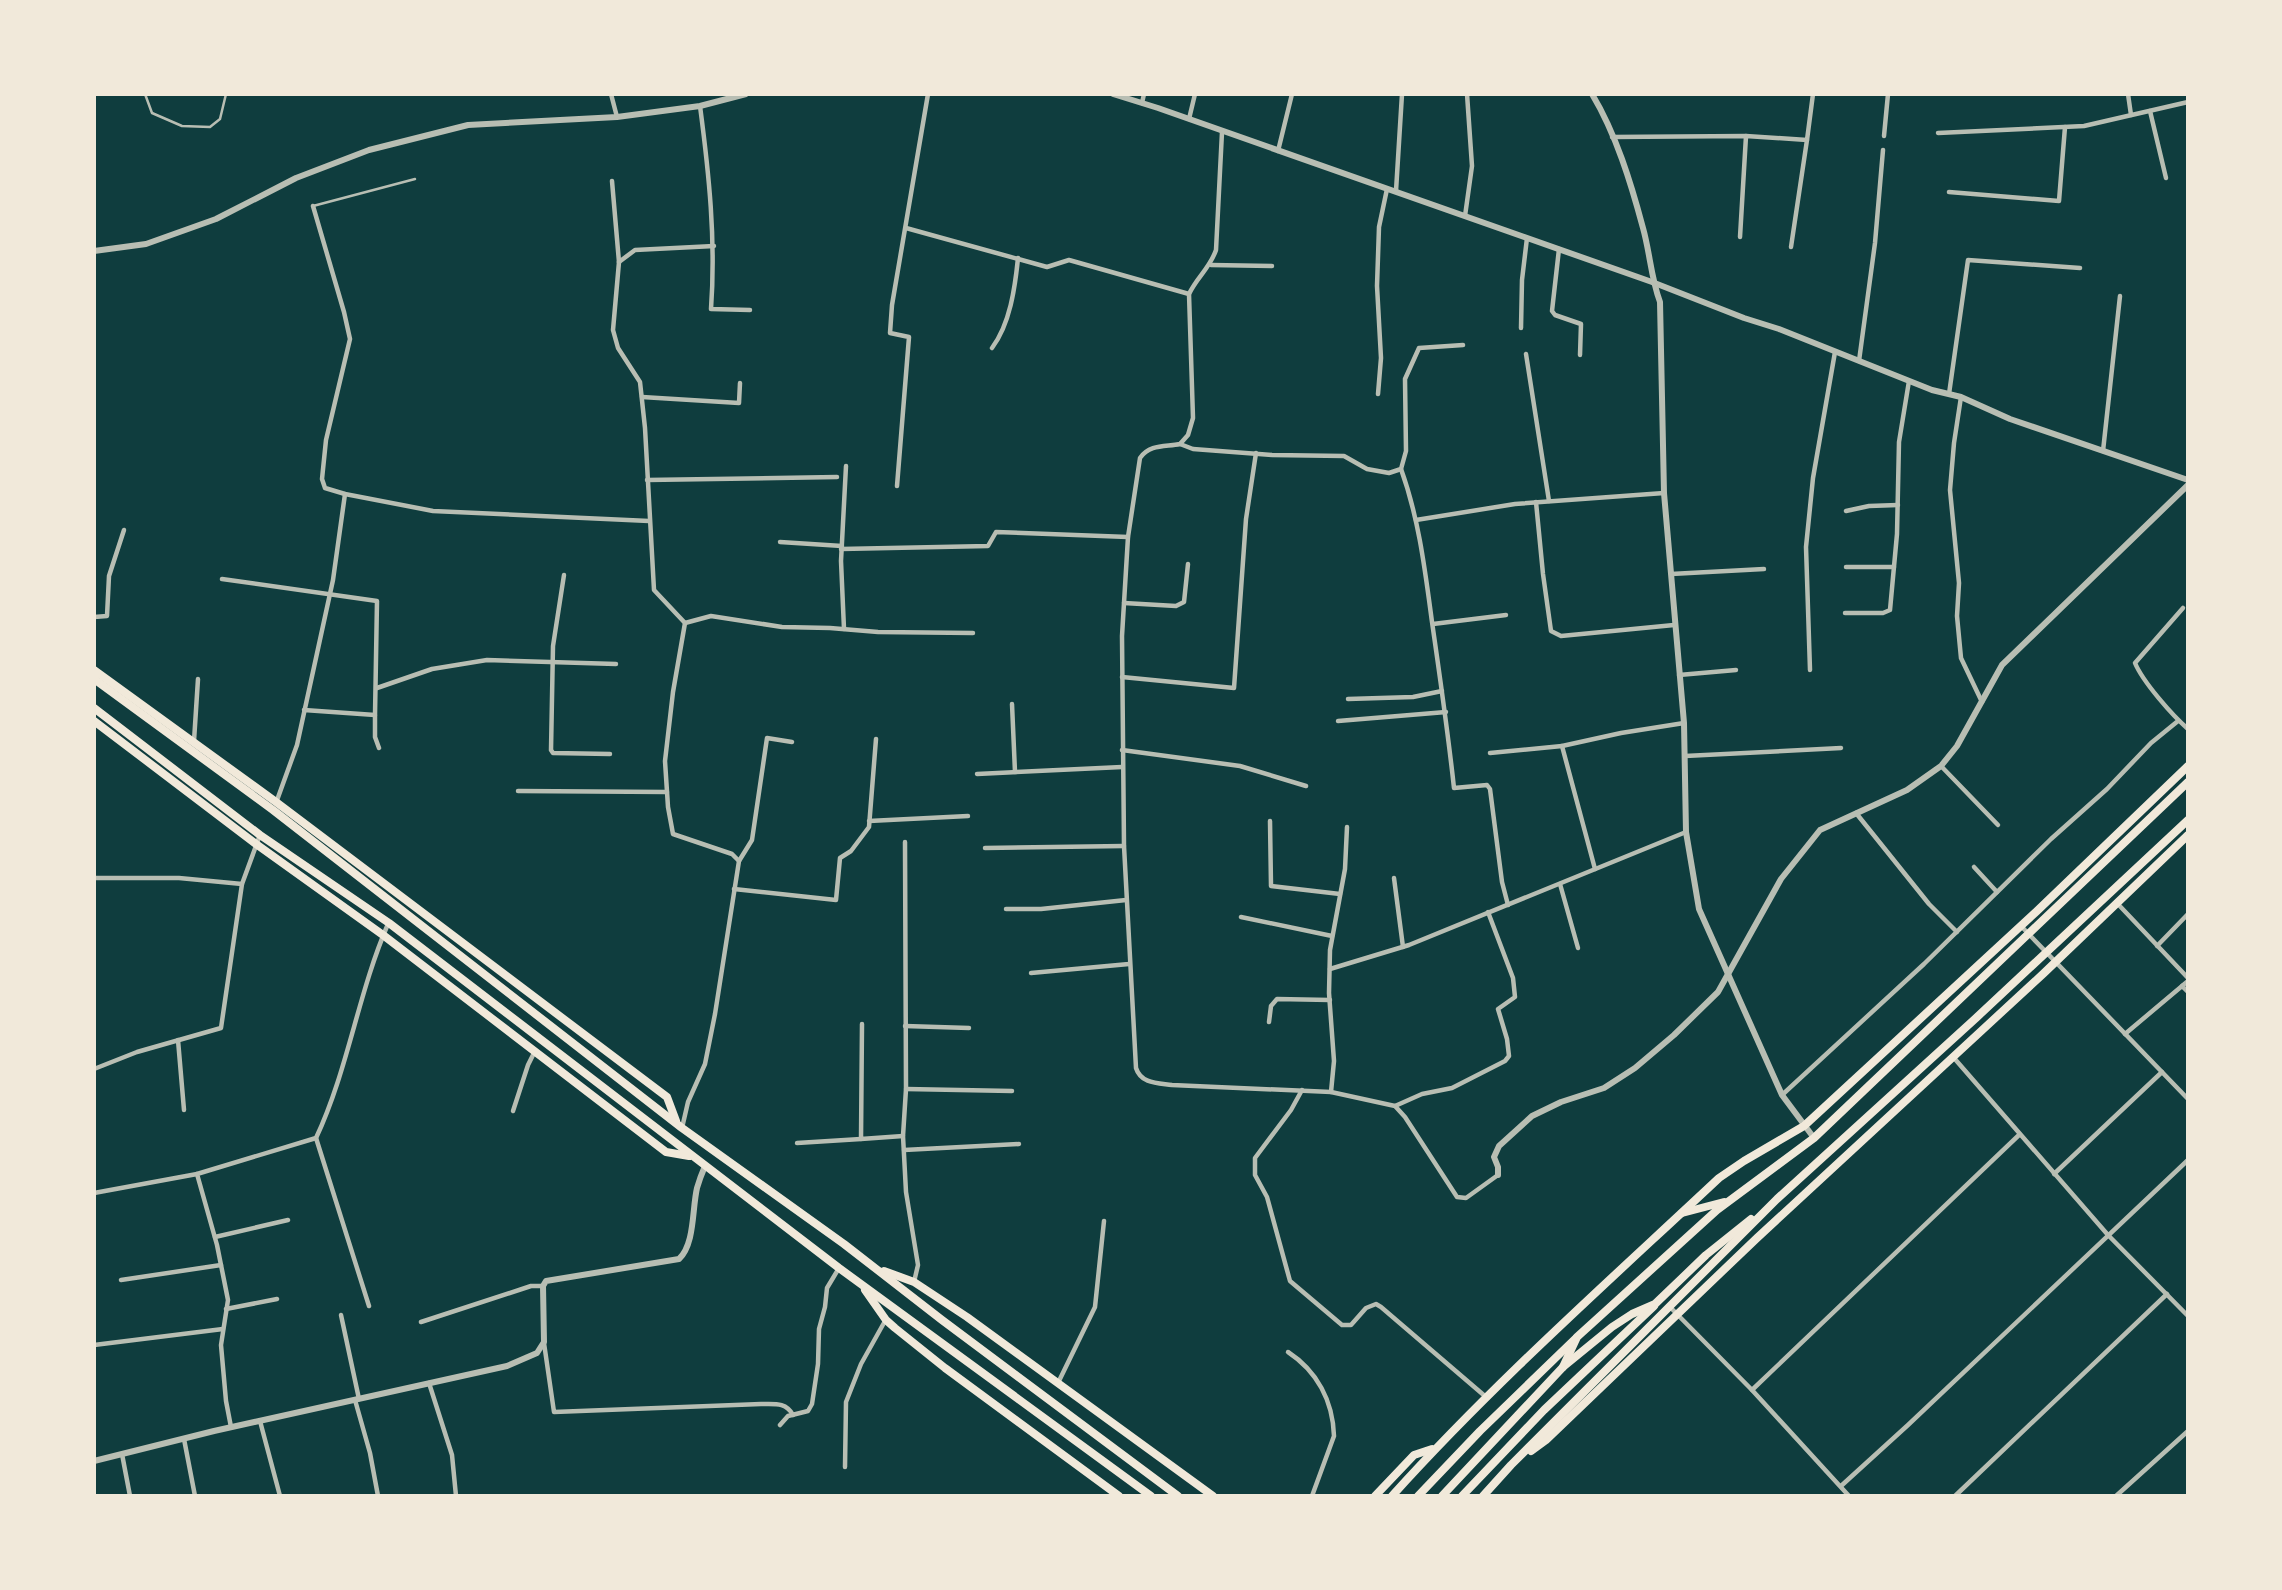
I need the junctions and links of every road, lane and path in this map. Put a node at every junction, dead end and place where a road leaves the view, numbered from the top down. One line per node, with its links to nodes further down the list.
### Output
1 (145, 94): 2 (lane)
2 (226, 94)
3 (611, 94): 22 (street)
4 (746, 94): 19 (street)
5 (928, 94): 41 (street)
6 (1113, 94): 18 (street)
7 (1144, 94): 18 (street)
8 (1195, 94): 23 (street)
9 (1292, 94): 31 (street)
10 (1402, 94): 37 (street)
11 (1467, 94): 40 (street)
12 (1592, 94): 29 (street)
13 (1813, 94): 30 (street)
14 (1888, 94): 28 (street)
15 (2128, 94): 21 (street)
16 (2185, 94): 17 (street)
17 (2187, 102): 20 (street)
18 (1142, 103): 23 (street)
19 (700, 106): 22 (street); 44 (street)
20 (2150, 111): 21 (street); 33 (street)
21 (2131, 115): 24 (street)
22 (617, 117): 47 (street)
23 (1189, 119): 25 (street)
24 (2064, 127): 26 (street); 38 (street)
25 (1222, 132): 31 (street); 50 (street)
26 (1938, 133)
27 (1746, 136): 29 (street); 30 (street); 42 (street)
28 (1884, 136)
29 (1612, 137): 53 (street)
30 (1807, 140): 45 (street)
31 (1278, 150): 36 (street)
32 (1883, 150): 63 (street)
33 (2166, 178)
34 (415, 179): 39 (lane)
35 (612, 181): 49 (street)
36 (1387, 189): 37 (street); 66 (street)
37 (1395, 191): 40 (street)
38 (1949, 192)
39 (313, 206): 80 (street)
40 (1465, 216): 43 (street)
41 (906, 228): 48 (street); 78 (street)
42 (1740, 237)
43 (1527, 238): 46 (street); 57 (street)
44 (714, 246): 49 (street); 56 (street)
45 (1791, 247)
46 (1559, 249): 53 (street); 62 (street)
47 (94, 251)
48 (1018, 258): 54 (street); 59 (street)
49 (618, 262): 68 (street)
50 (1211, 265): 51 (street); 54 (street)
51 (1272, 266)
52 (2080, 268): 67 (street)
53 (1652, 282): 60 (street); 79 (street)
54 (1189, 294): 70 (street)
55 (2120, 296): 71 (street)
56 (750, 310)
57 (1521, 328)
58 (1463, 345): 74 (street)
59 (992, 348)
60 (1835, 352): 63 (street); 113 (street)
61 (1526, 354): 81 (street)
62 (1580, 355)
63 (1859, 361): 64 (street)
64 (1909, 380): 67 (street); 83 (street)
65 (740, 383): 68 (street)
66 (1378, 394)
67 (1949, 394): 69 (street)
68 (642, 397): 76 (street)
69 (1961, 397): 71 (street); 121 (street)
70 (1180, 444): 72 (street); 88 (street)
71 (2103, 452): 77 (street)
72 (1256, 453): 74 (street); 115 (street)
73 (846, 466): 90 (street)
74 (1401, 469): 85 (street)
75 (836, 477): 76 (street)
76 (647, 480): 86 (street)
77 (2188, 482): 121 (street)
78 (897, 486)
79 (1664, 493): 81 (street); 95 (street)
80 (345, 494): 86 (street); 98 (street)
81 (1549, 501): 82 (street)
82 (1536, 502): 85 (street); 106 (street)
83 (1898, 505): 84 (street); 93 (street)
84 (1846, 511)
85 (1416, 520): 105 (street)
86 (649, 521): 104 (street)
87 (124, 530): 103 (street)
88 (1128, 537): 90 (street); 99 (street)
89 (780, 542): 90 (street)
90 (841, 548): 107 (street)
91 (1188, 564): 99 (street)
92 (1846, 567): 93 (street)
93 (1894, 567): 101 (street)
94 (1764, 569): 95 (street)
95 (1671, 574): 106 (street)
96 (564, 575): 109 (street)
97 (222, 579): 98 (street)
98 (330, 593): 118 (street); 124 (street)
99 (1124, 603): 115 (street)
100 (2183, 608): 128 (street)
101 (1845, 612)
102 (1506, 615): 105 (street)
103 (94, 617)
104 (685, 623): 107 (street); 150 (street)
105 (1433, 624): 119 (street)
106 (1674, 625): 114 (street)
107 (844, 629): 108 (street)
108 (974, 633)
109 (553, 663): 110 (street); 118 (street); 140 (street)
110 (616, 664)
111 (94, 670): 134 (main road)
112 (1736, 670): 114 (street)
113 (1810, 670)
114 (1679, 675): 130 (street)
115 (1122, 677): 138 (street)
116 (94, 679): 151 (main road)
117 (198, 680): 134 (street)
118 (377, 688): 126 (street)
119 (1442, 691): 120 (street); 125 (street)
120 (1348, 699)
121 (1982, 702): 142 (street)
122 (1012, 704): 145 (street)
123 (94, 708): 160 (main road)
124 (304, 710): 126 (street); 151 (street)
125 (1446, 712): 129 (street); 178 (street)
126 (375, 715): 136 (street)
127 (94, 721): 163 (main road)
128 (2178, 721): 131 (street); 174 (street)
129 (1338, 722)
130 (1684, 723): 135 (street); 141 (street)
131 (2188, 729)
132 (876, 739): 155 (street)
133 (792, 741): 166 (street)
134 (194, 742): 151 (main road)
135 (1562, 746): 139 (street); 168 (street)
136 (379, 748)
137 (1841, 748): 141 (street)
138 (1122, 750): 144 (street); 148 (street)
139 (1490, 753)
140 (610, 754)
141 (1683, 756): 159 (street)
142 (1941, 766): 152 (street); 157 (street)
143 (2188, 766): 184 (main road)
144 (1122, 767): 145 (street); 164 (street)
145 (1015, 772): 146 (street)
146 (978, 774)
147 (2188, 782): 186 (main road)
148 (1307, 786)
149 (518, 791): 150 (street)
150 (667, 792): 166 (street)
151 (274, 806): 189 (main road); 193 (main road)
152 (1855, 813): 185 (street); 198 (street)
153 (968, 816): 155 (street)
154 (2188, 820): 194 (main road)
155 (869, 821): 173 (street)
156 (1270, 821): 175 (street)
157 (1998, 825)
158 (1347, 827): 175 (street)
159 (1686, 832): 168 (street); 198 (street)
160 (260, 835): 163 (street); 183 (main road)
161 (2188, 835): 177 (main road)
162 (905, 842): 207 (street)
163 (256, 844): 171 (street); 187 (main road)
164 (1124, 846): 165 (street); 176 (street)
165 (985, 848)
166 (739, 861): 173 (street)
167 (1974, 867): 174 (street)
168 (1595, 869): 172 (street)
169 (94, 878): 171 (street)
170 (1394, 878): 191 (street)
171 (243, 884): 211 (street)
172 (1560, 884): 178 (street); 192 (street)
173 (734, 889): 225 (street)
174 (1997, 892): 185 (street)
175 (1340, 894): 188 (street)
176 (1126, 900): 179 (street); 196 (street)
177 (2116, 902): 190 (street); 195 (main road)
178 (1508, 905): 180 (street)
179 (1006, 909)
180 (1488, 912): 191 (street); 222 (street)
181 (2188, 914): 190 (street)
182 (1241, 917): 188 (street)
183 (388, 923): 187 (street); 235 (main road)
184 (2020, 925): 186 (street); 226 (main road)
185 (1957, 932): 220 (street)
186 (2028, 932): 194 (street); 230 (main road)
187 (383, 935): 212 (main road); 229 (street)
188 (1332, 936): 197 (street)
189 (460, 940): 193 (main road); 225 (main road)
190 (2157, 946): 200 (street)
191 (1403, 947): 197 (street)
192 (1577, 948)
193 (453, 949): 225 (main road)
194 (2045, 952): 195 (street); 204 (main road)
195 (2056, 961): 208 (main road); 210 (street)
196 (1129, 964): 199 (street); 217 (street)
197 (1330, 969): 203 (street)
198 (1730, 973): 220 (street); 240 (street)
199 (1031, 974)
200 (2188, 980): 201 (street)
201 (2182, 986): 202 (street); 210 (street)
202 (2188, 992)
203 (1330, 1000): 205 (street); 219 (street)
204 (1976, 1018): 208 (main road); 242 (main road)
205 (1269, 1022)
206 (862, 1024): 231 (street)
207 (905, 1026): 209 (street); 216 (street)
208 (1986, 1027): 213 (main road)
209 (969, 1028)
210 (2125, 1034): 215 (street)
211 (178, 1040): 214 (street); 223 (street)
212 (536, 1050): 224 (street); 235 (main road)
213 (1953, 1057): 227 (street); 262 (main road)
214 (94, 1069)
215 (2162, 1072): 221 (street); 239 (street)
216 (906, 1089): 218 (street); 228 (street)
217 (1302, 1090): 219 (street); 276 (street)
218 (1012, 1091)
219 (1331, 1093): 222 (street)
220 (1782, 1095): 226 (street)
221 (2188, 1099)
222 (1395, 1106): 240 (street)
223 (184, 1110)
224 (513, 1111)
225 (680, 1126): 251 (main road)
226 (1804, 1126): 230 (street); 244 (main road)
227 (2019, 1135): 239 (street); 275 (street)
228 (903, 1136): 231 (street); 234 (street)
229 (316, 1138): 238 (street); 259 (street)
230 (1814, 1138): 243 (main road)
231 (861, 1139): 232 (street)
232 (797, 1143)
233 (1019, 1144): 234 (street)
234 (904, 1150): 253 (street)
235 (692, 1156): 237 (main road)
236 (2188, 1160): 247 (street)
237 (705, 1166): 250 (main road); 255 (street)
238 (197, 1174): 241 (street); 248 (street)
239 (2054, 1174): 247 (street)
240 (1498, 1175)
241 (94, 1193)
242 (1777, 1199): 258 (main road); 260 (main road)
243 (1730, 1200): 244 (main road); 268 (main road)
244 (1681, 1214): 276 (main road)
245 (288, 1220): 248 (street)
246 (1104, 1221): 274 (street)
247 (2108, 1235): 256 (street); 289 (street)
248 (215, 1237): 249 (street)
249 (221, 1265): 252 (street); 261 (street)
250 (839, 1268): 254 (main road); 278 (street)
251 (877, 1269): 253 (main road); 297 (main road)
252 (121, 1280)
253 (914, 1282): 274 (main road)
254 (861, 1285): 265 (main road); 296 (main road)
255 (543, 1286): 266 (street); 269 (street)
256 (2167, 1294): 264 (street); 307 (street)
257 (277, 1299): 261 (street)
258 (1655, 1304): 272 (main road); 304 (main road)
259 (369, 1306)
260 (1669, 1307): 262 (street); 287 (main road)
261 (226, 1309): 267 (street)
262 (1677, 1313): 275 (street); 287 (main road)
263 (341, 1315): 277 (street)
264 (2188, 1316)
265 (886, 1320): 288 (street); 295 (main road)
266 (421, 1322)
267 (223, 1329): 270 (street); 281 (street)
268 (1577, 1337): 272 (main road); 302 (main road)
269 (544, 1342): 273 (street); 278 (street)
270 (94, 1345)
271 (1288, 1352): 299 (street)
272 (1563, 1367): 303 (main road)
273 (429, 1383): 277 (street); 294 (street)
274 (1058, 1384): 298 (main road)
275 (1752, 1390): 289 (street)
276 (1486, 1397): 284 (main road)
277 (357, 1399): 279 (street); 293 (street)
278 (793, 1415): 280 (street)
279 (260, 1421): 281 (street); 292 (street)
280 (780, 1425)
281 (231, 1427): 283 (street)
282 (2188, 1431): 308 (street)
283 (184, 1439): 285 (street); 291 (street)
284 (1435, 1448): 300 (main road); 301 (main road)
285 (122, 1454): 286 (street); 290 (street)
286 (94, 1461)
287 (1511, 1465): 305 (main road)
288 (845, 1467)
289 (1841, 1486): 306 (street)
290 (130, 1496)
291 (195, 1496)
292 (280, 1496)
293 (379, 1496)
294 (457, 1496)
295 (1119, 1496)
296 (1151, 1496)
297 (1178, 1496)
298 (1213, 1496)
299 (1312, 1496)
300 (1375, 1496)
301 (1392, 1496)
302 (1419, 1496)
303 (1442, 1496)
304 (1462, 1496)
305 (1483, 1496)
306 (1849, 1496)
307 (1955, 1496)
308 (2116, 1496)

